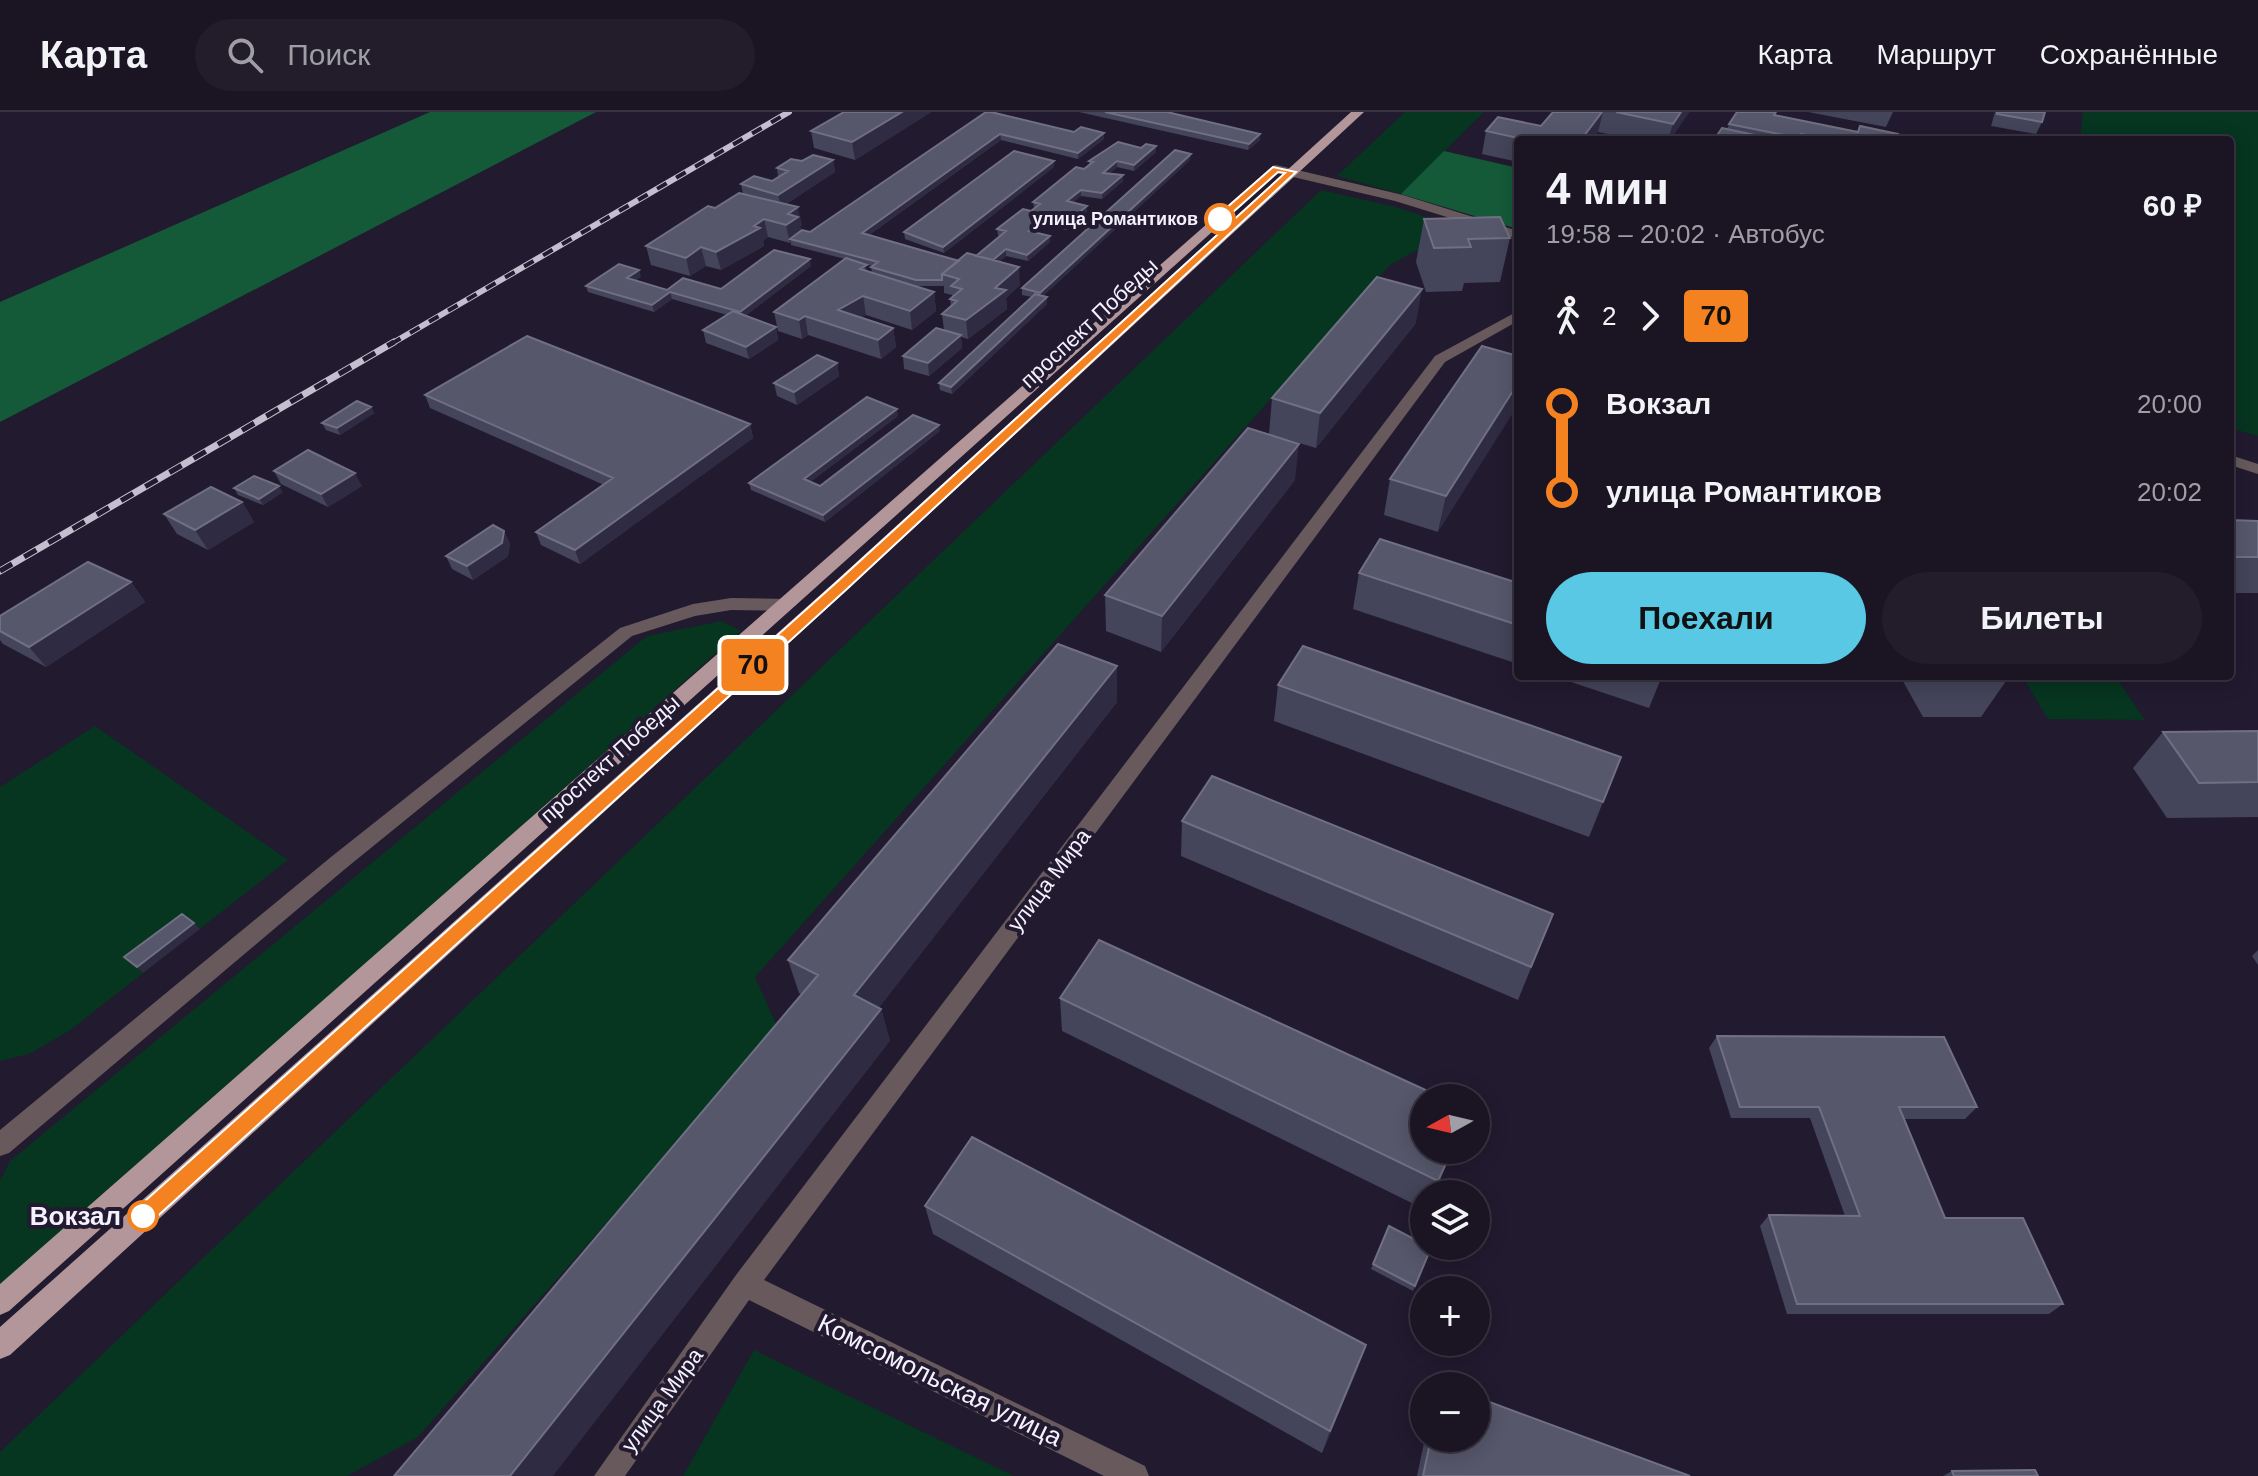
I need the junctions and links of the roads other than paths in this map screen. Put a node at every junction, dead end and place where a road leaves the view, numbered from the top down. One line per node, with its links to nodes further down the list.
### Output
1 (1358, 112): 3 (main road, проспект Победы)
2 (1307, 140): 3 (main road, проспект Победы)
3 (1284, 170): 4 (street); 8 (main road, проспект Победы); 12 (main road, проспект Победы)
4 (1514, 234)
5 (1514, 317): 10 (street, улица Мира)
6 (2234, 461): 7 (street)
7 (2258, 469)
8 (787, 605): 9 (street); 11 (main road, проспект Победы)
9 (0, 1145)
10 (745, 1284): 13 (street, улица Мира); 14 (street, Комсомольская улица)
11 (0, 1302)
12 (0, 1345)
13 (608, 1476)
14 (1135, 1476)

